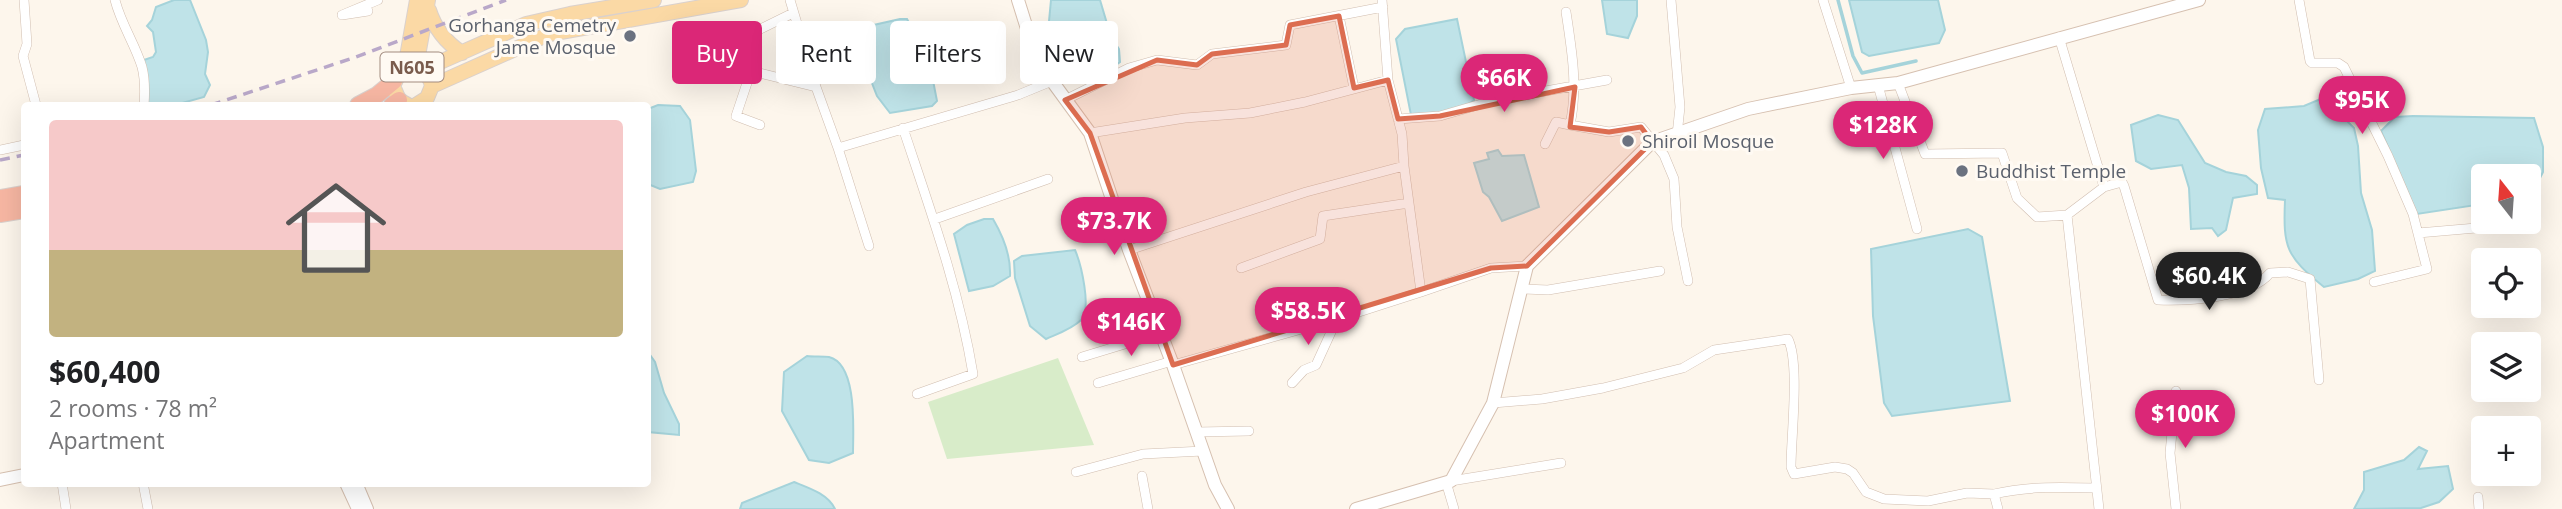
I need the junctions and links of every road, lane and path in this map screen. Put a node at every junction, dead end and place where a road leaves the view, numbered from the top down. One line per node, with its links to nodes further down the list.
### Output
1 (24, 0): 37 (street)
2 (115, 0): 38 (street)
3 (378, 0): 14 (street)
4 (654, 0): 21 (main road)
5 (741, 0): 31 (main road)
6 (790, 0): 16 (street)
7 (1018, 0): 18 (street)
8 (1671, 0): 47 (street)
9 (1823, 0): 35 (street)
10 (2199, 0): 20 (street)
11 (2299, 0): 65 (street)
12 (424, 2): 21 (main road); 22 (main road)
13 (1383, 3): 17 (street); 24 (street)
14 (368, 11)
15 (1566, 12): 32 (street)
16 (793, 13): 19 (street); 33 (street)
17 (1339, 16): 34 (street); 36 (street)
18 (1025, 21)
19 (762, 28)
20 (2060, 37): 26 (street); 55 (street)
21 (462, 53): 22 (main road)
22 (409, 71): 31 (main road, N605); 39 (highway, N605); 40 (main road, N605)
23 (762, 74): 33 (street)
24 (1388, 80): 34 (street); 42 (street)
25 (1607, 80): 32 (street)
26 (1898, 83): 30 (street); 61 (street)
27 (747, 84): 43 (street)
28 (1045, 84): 45 (street)
29 (1054, 84): 36 (street)
30 (1878, 85): 35 (street); 64 (street)
31 (432, 86): 41 (main road, N605)
32 (1575, 86): 42 (street); 44 (street)
33 (816, 87): 51 (street)
34 (1354, 88): 46 (street)
35 (1851, 88): 47 (street)
36 (1065, 100): 46 (street)
37 (35, 102)
38 (144, 102)
39 (364, 102)
40 (400, 102)
41 (421, 102)
42 (1398, 119): 53 (street)
43 (760, 125)
44 (1570, 125): 48 (street); 49 (street)
45 (903, 128): 51 (street); 62 (street)
46 (1090, 133): 67 (street)
47 (1677, 135): 48 (street)
48 (1652, 142): 68 (street); 71 (street)
49 (1545, 144)
50 (21, 146): 52 (street)
51 (838, 148): 66 (street)
52 (0, 150)
53 (1404, 166): 58 (street); 67 (street)
54 (1048, 179): 62 (street)
55 (2104, 187): 61 (street); 79 (street)
56 (21, 194): 57 (highway)
57 (0, 198)
58 (1409, 203): 69 (street); 74 (street)
59 (21, 210): 60 (highway)
60 (0, 214)
61 (2067, 215): 98 (street)
62 (935, 219): 83 (street)
63 (2471, 228): 65 (street)
64 (1917, 229)
65 (2418, 233): 72 (street)
66 (869, 246)
67 (1129, 250): 76 (street)
68 (1527, 266): 73 (street); 74 (street)
69 (1241, 268)
70 (1660, 271): 73 (street)
71 (1688, 281)
72 (2374, 282)
73 (1521, 289): 84 (street)
74 (1421, 292): 75 (street)
75 (1337, 319): 78 (street); 81 (street)
76 (1161, 332): 77 (street); 78 (street)
77 (1082, 357)
78 (1173, 363): 80 (street); 86 (street)
79 (2319, 380)
80 (1098, 383)
81 (1292, 383)
82 (2176, 391): 112 (street)
83 (917, 394)
84 (1493, 403): 93 (street); 101 (street)
85 (1249, 431): 86 (street)
86 (1197, 432): 87 (street)
87 (1203, 451): 89 (street); 107 (street)
88 (1561, 463): 93 (street)
89 (1076, 472)
90 (1142, 475): 106 (street)
91 (21, 476): 92 (street)
92 (0, 480)
93 (1448, 482): 108 (street); 109 (street)
94 (63, 487): 102 (street)
95 (144, 487): 103 (street)
96 (348, 487): 104 (street)
97 (358, 487): 105 (street)
98 (2096, 488): 99 (street); 111 (street)
99 (1994, 494): 101 (street); 110 (street)
100 (2478, 498): 113 (street)
101 (1896, 504)
102 (66, 509)
103 (148, 509)
104 (358, 509)
105 (367, 509)
106 (1148, 509)
107 (1228, 509)
108 (1356, 509)
109 (1454, 509)
110 (1998, 509)
111 (2099, 509)
112 (2176, 509)
113 (2479, 509)

